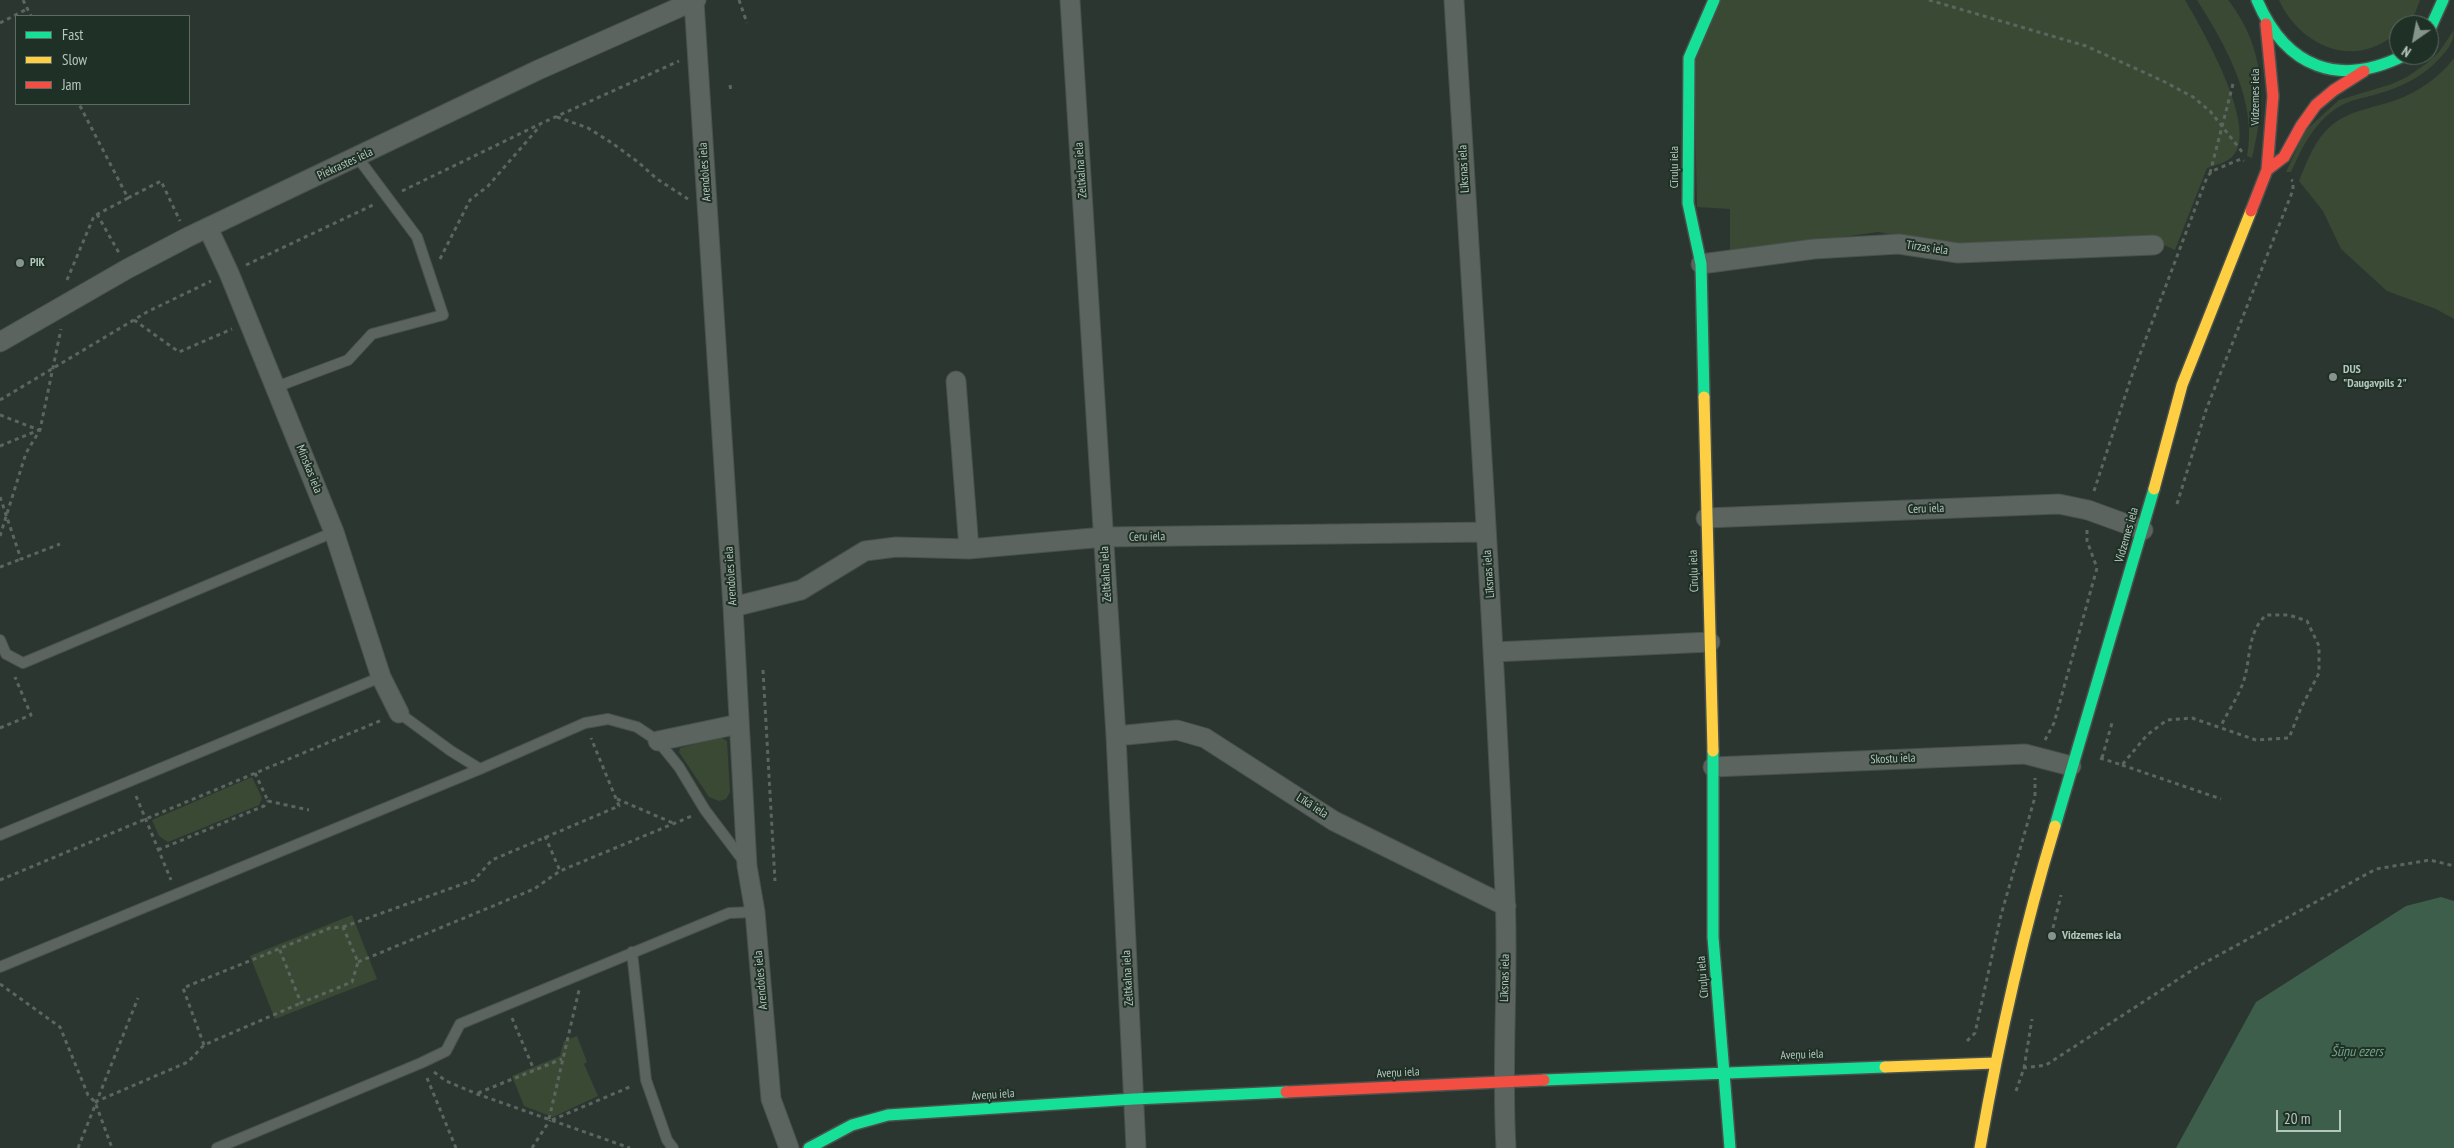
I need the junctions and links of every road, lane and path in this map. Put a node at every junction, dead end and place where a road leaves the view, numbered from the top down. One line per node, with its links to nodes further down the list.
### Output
1 (23, 0): 11 (path)
2 (695, 0): 30 (street, Piekrastes iela); 37 (street, Arendoles iela)
3 (739, 0): 17 (path)
4 (1070, 0): 68 (street, Zeltkalna iela)
5 (1454, 0): 66 (street, Līksnas iela)
6 (1714, 0): 42 (street, Cīruļu iela)
7 (1929, 0): 28 (path)
8 (2249, 0): 10 (street)
9 (2443, 0): 15 (street)
10 (2258, 4): 18 (street)
11 (27, 9): 12 (path); 14 (path)
12 (15, 15)
13 (15, 15): 16 (path)
14 (31, 15)
15 (2436, 15)
16 (0, 23)
17 (747, 23)
18 (2266, 24): 21 (street); 32 (street, Vidzemes iela)
19 (684, 59): 26 (path)
20 (2389, 64): 21 (street)
21 (2365, 71): 32 (street, Vidzemes iela)
22 (2233, 84): 28 (path)
23 (730, 85): 24 (path)
24 (731, 90)
25 (80, 105): 35 (path)
26 (557, 117): 27 (path); 37 (path)
27 (542, 123): 36 (path); 45 (path)
28 (2223, 126): 29 (path); 33 (path)
29 (2242, 153)
30 (358, 158): 36 (lane); 39 (street, Piekrastes iela)
31 (2240, 159): 33 (path)
32 (2267, 170): 64 (street, Vidzemes iela)
33 (2209, 173): 61 (path)
34 (2293, 181): 56 (path)
35 (128, 198): 38 (path); 40 (path)
36 (388, 198): 44 (path); 45 (lane)
37 (707, 205): 73 (street, Arendoles iela)
38 (98, 213): 43 (path); 47 (path)
39 (208, 228): 40 (street, Piekrastes iela); 49 (street, Minskas iela)
40 (188, 237): 43 (street, Piekrastes iela)
41 (2154, 245): 42 (street, Tirzas iela)
42 (1701, 264): 63 (street, Cīruļu iela)
43 (127, 269): 51 (street, Piekrastes iela)
44 (238, 269)
45 (431, 278): 54 (lane)
46 (216, 279): 48 (path)
47 (66, 281)
48 (134, 320): 49 (path); 52 (path)
49 (249, 322): 54 (street, Minskas iela)
50 (62, 324): 52 (path)
51 (0, 342)
52 (53, 368): 55 (path); 58 (path)
53 (956, 381): 70 (street)
54 (276, 387): 65 (street, Minskas iela)
55 (0, 400)
56 (2206, 410)
57 (0, 415): 58 (path)
58 (40, 430): 59 (path); 62 (path)
59 (0, 446)
60 (0, 497): 62 (path)
61 (2088, 510): 63 (street, Ceru iela); 64 (street, Ceru iela); 87 (path)
62 (6, 513): 67 (path); 71 (path)
63 (1706, 518): 75 (street, Cīruļu iela)
64 (2143, 530): 88 (street, Vidzemes iela)
65 (334, 532): 77 (lane); 79 (street, Minskas iela)
66 (1486, 532): 68 (street, Ceru iela); 76 (street, Līksnas iela)
67 (0, 536)
68 (1104, 537): 70 (street, Ceru iela); 85 (street, Zeltkalna iela)
69 (60, 544): 71 (path)
70 (969, 549): 73 (street, Ceru iela)
71 (20, 558): 72 (path)
72 (0, 567)
73 (733, 608): 82 (street, Arendoles iela)
74 (0, 640): 77 (lane)
75 (1710, 642): 76 (street); 90 (street, Cīruļu iela)
76 (1494, 652): 110 (street, Līksnas iela)
77 (6, 654): 84 (path)
78 (763, 670): 108 (path)
79 (381, 677): 80 (street, Minskas iela); 93 (lane)
80 (399, 713): 91 (lane); 92 (path)
81 (585, 723): 86 (lane); 91 (lane); 94 (path)
82 (739, 724): 86 (street); 104 (street, Arendoles iela)
83 (2221, 726): 83 (path); 89 (path)
84 (0, 728)
85 (1116, 736): 110 (street, Līkā iela); 133 (street, Zeltkalna iela)
86 (658, 741): 98 (lane)
87 (2039, 757): 88 (street, Skostu iela); 90 (street, Skostu iela); 123 (path)
88 (2074, 758): 89 (path); 126 (street, Vidzemes iela)
89 (2122, 764): 95 (path)
90 (1713, 767): 129 (street, Cīruļu iela)
91 (480, 769): 109 (lane)
92 (255, 773): 96 (path); 99 (path)
93 (130, 781): 99 (path); 101 (lane)
94 (616, 798): 100 (path); 102 (path)
95 (2221, 799)
96 (268, 801): 97 (path); 103 (path)
97 (309, 810)
98 (705, 810): 100 (path); 104 (lane)
99 (145, 819): 103 (path); 107 (path)
100 (673, 824): 106 (path)
101 (0, 835)
102 (545, 836): 106 (path); 112 (path)
103 (158, 850): 109 (path)
104 (747, 866): 111 (street, Arendoles iela)
105 (2454, 866): 127 (path)
106 (560, 871): 115 (path)
107 (0, 880)
108 (775, 881)
109 (177, 895): 116 (lane)
110 (1506, 906): 131 (street, Līksnas iela)
111 (755, 912): 114 (lane); 143 (street, Arendoles iela)
112 (343, 927): 113 (path); 115 (path)
113 (279, 948): 120 (path); 122 (path)
114 (632, 952): 117 (lane); 130 (lane)
115 (358, 962): 120 (path)
116 (0, 966)
117 (584, 972): 121 (lane); 124 (path)
118 (0, 984): 134 (path)
119 (138, 998): 134 (path)
120 (301, 1003): 122 (path)
121 (507, 1004): 125 (lane); 128 (path)
122 (204, 1046): 134 (path)
123 (1959, 1046)
124 (563, 1058): 128 (path); 135 (path)
125 (421, 1063): 132 (path); 138 (lane); 139 (path)
126 (1995, 1063): 129 (street, Aveņu iela); 148 (street, Vidzemes iela)
127 (2046, 1065)
128 (534, 1070): 132 (path)
129 (1725, 1072): 131 (street, Aveņu iela); 147 (street, Cīruļu iela)
130 (646, 1080): 135 (path); 142 (lane)
131 (1503, 1082): 133 (street, Aveņu iela); 146 (street, Līksnas iela)
132 (477, 1094): 135 (path)
133 (1134, 1099): 144 (street, Aveņu iela); 145 (street, Zeltkalna iela)
134 (95, 1102): 136 (path); 137 (path)
135 (550, 1119): 140 (path); 141 (path)
136 (78, 1148)
137 (112, 1148)
138 (218, 1148)
139 (456, 1148)
140 (532, 1148)
141 (630, 1148)
142 (673, 1148)
143 (789, 1148)
144 (809, 1148)
145 (1136, 1148)
146 (1506, 1148)
147 (1730, 1148)
148 (1980, 1148)

